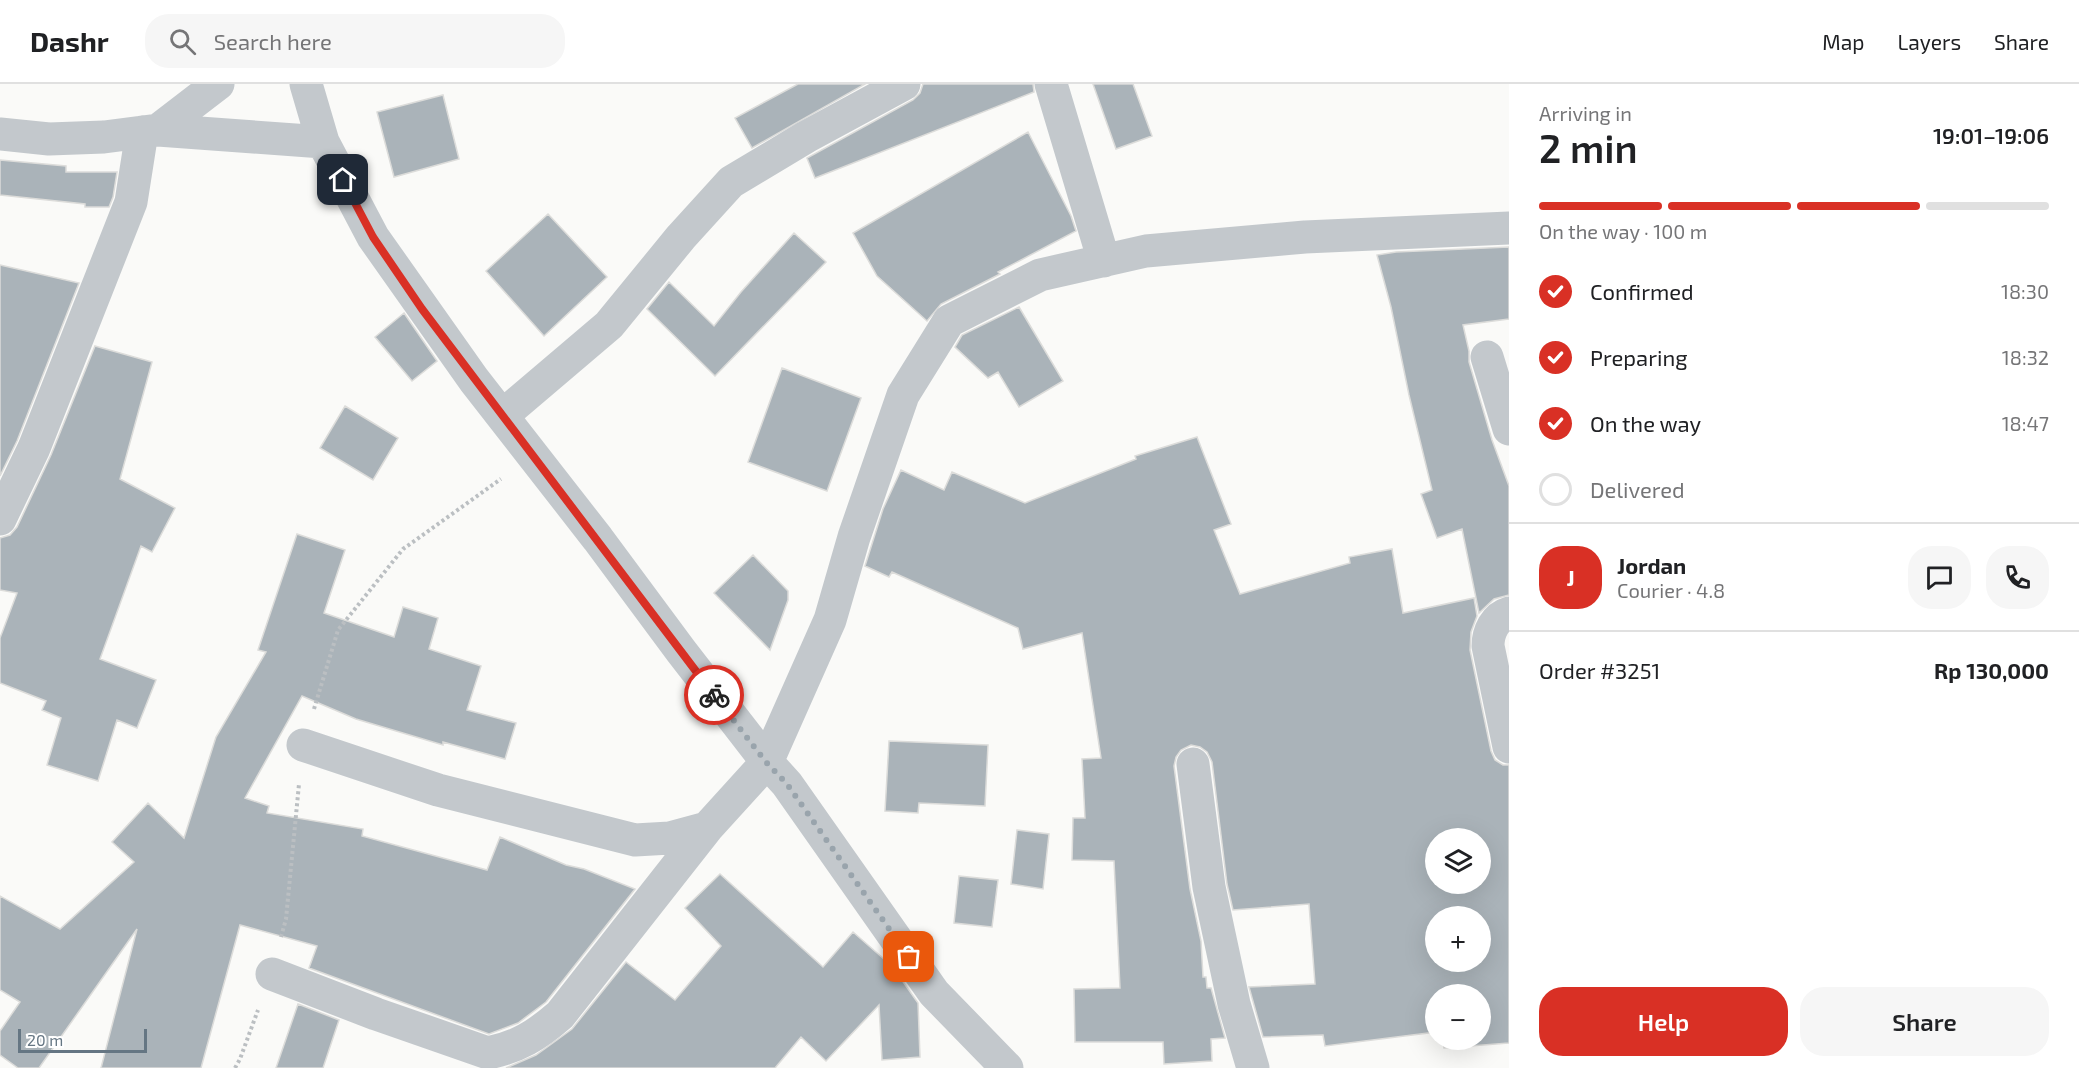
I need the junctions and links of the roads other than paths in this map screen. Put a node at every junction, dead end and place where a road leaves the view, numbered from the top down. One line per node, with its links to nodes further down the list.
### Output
1 (218, 84): 5 (street)
2 (306, 84): 7 (street)
3 (904, 84): 11 (street)
4 (1051, 84): 9 (street)
5 (150, 131): 6 (street); 7 (street); 13 (street)
6 (0, 134)
7 (323, 142): 11 (street)
8 (1509, 228): 9 (street)
9 (1104, 261): 17 (street)
10 (1487, 357): 12 (street)
11 (502, 416): 17 (street)
12 (1509, 429)
13 (0, 519)
14 (1509, 613): 16 (street)
15 (303, 745): 19 (street)
16 (1509, 747)
17 (766, 762): 19 (street); 21 (street)
18 (1193, 764): 22 (street)
19 (706, 828): 20 (street)
20 (272, 974)
21 (1007, 1068)
22 (1253, 1068)

